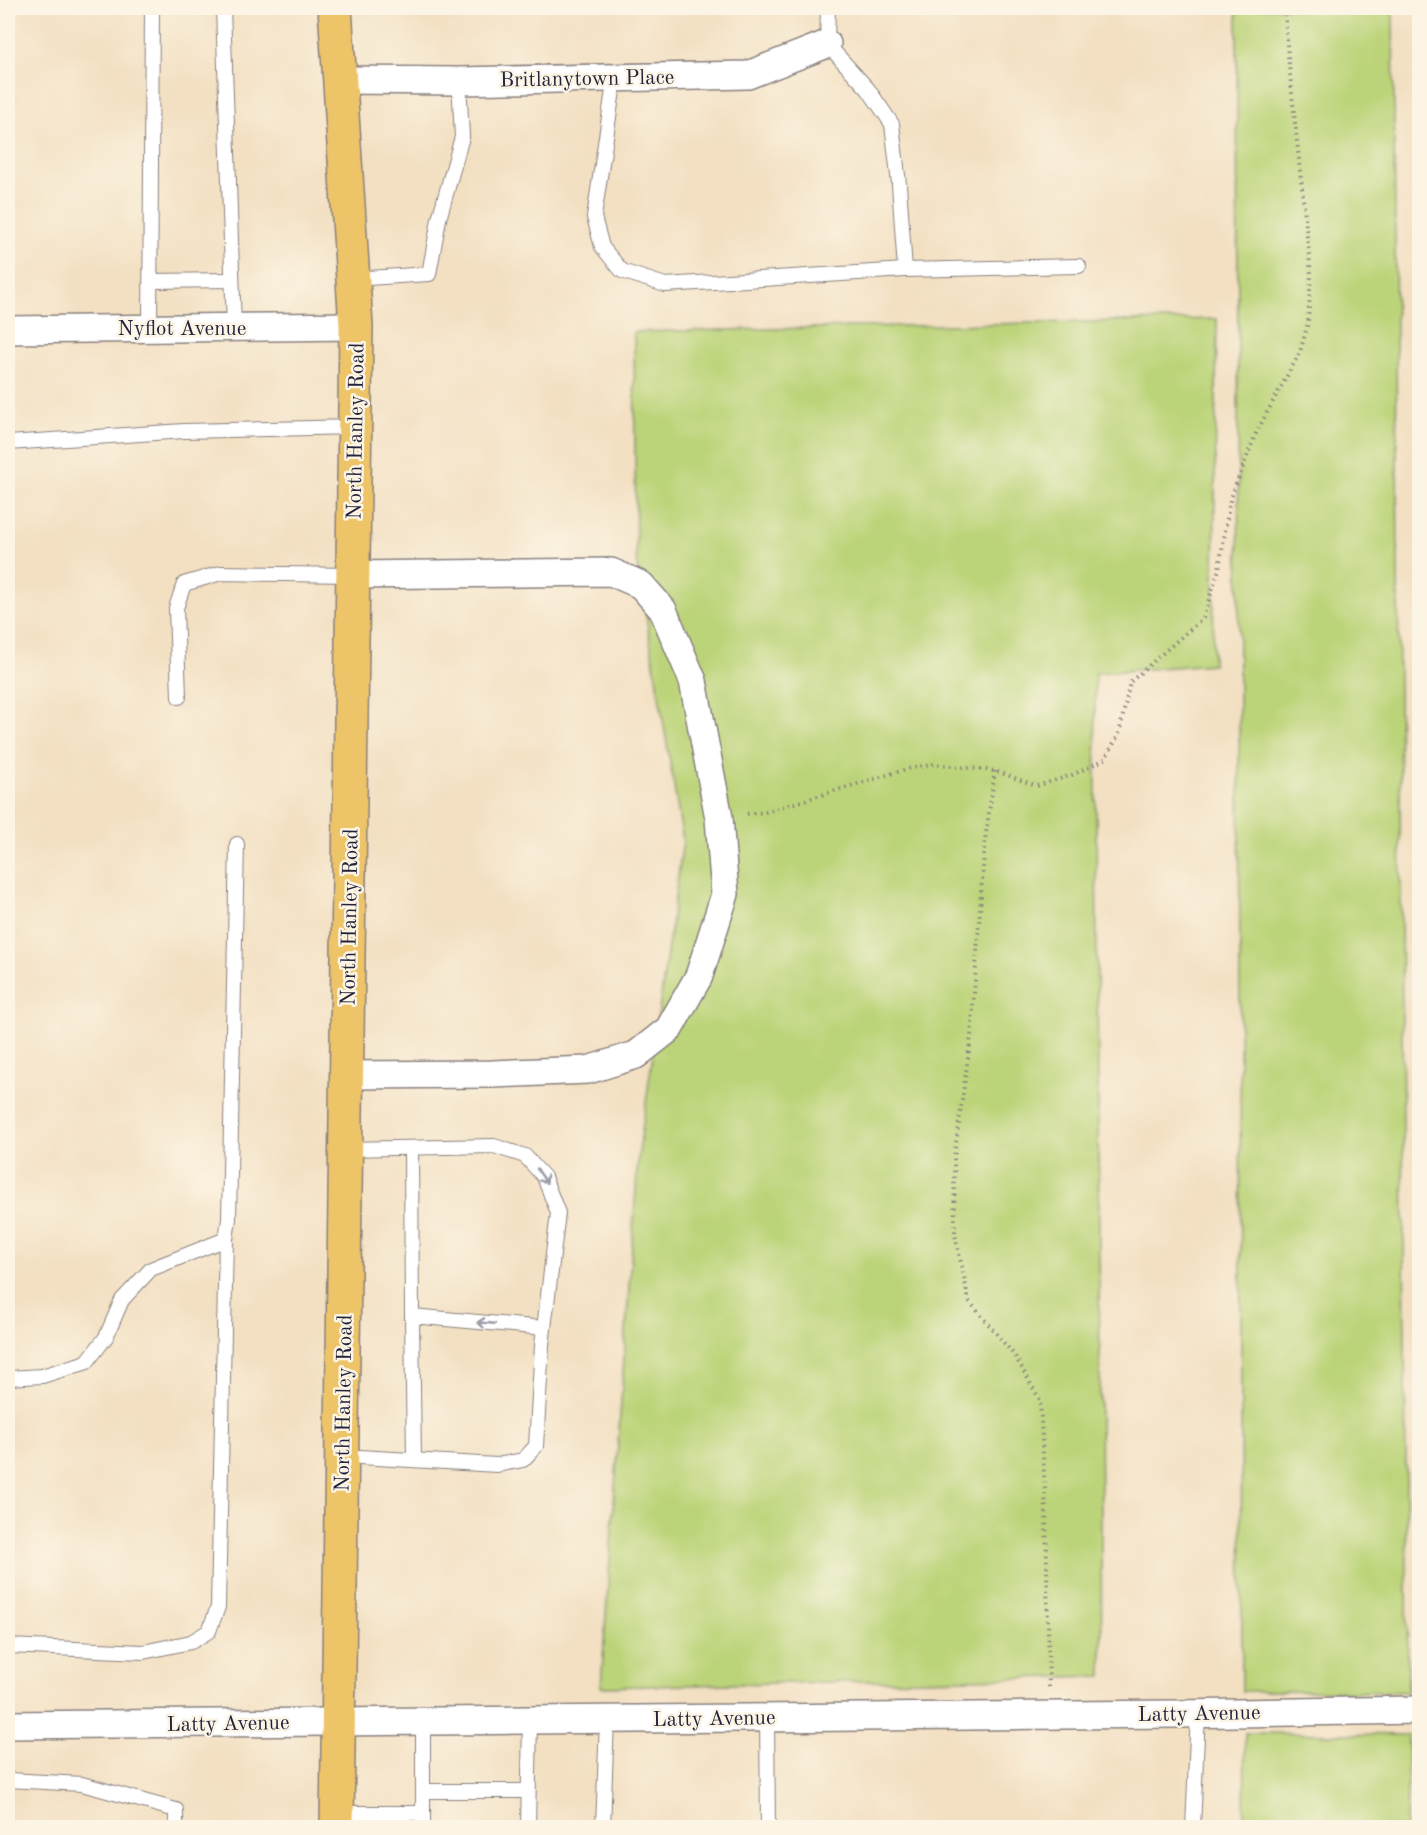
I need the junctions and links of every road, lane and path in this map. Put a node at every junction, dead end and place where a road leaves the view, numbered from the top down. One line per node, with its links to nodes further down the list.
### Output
1 (152, 8): 13 (lane)
2 (223, 8): 14 (lane)
3 (335, 8): 8 (main road, North Hanley Road)
4 (828, 8): 6 (lane)
5 (1285, 8): 23 (path)
6 (827, 44): 7 (street, Britlanytown Place); 11 (lane)
7 (615, 76): 9 (street, Britlanytown Place); 11 (lane)
8 (341, 80): 9 (street, Britlanytown Place); 12 (main road, North Hanley Road)
9 (459, 81): 12 (lane)
10 (1079, 267): 11 (lane)
11 (905, 270)
12 (353, 279): 15 (main road, North Hanley Road)
13 (151, 280): 14 (lane); 16 (lane)
14 (232, 280): 17 (lane)
15 (356, 326): 17 (street, Nyflot Avenue); 19 (main road, North Hanley Road)
16 (150, 328): 17 (street, Nyflot Avenue); 18 (street, Nyflot Avenue)
17 (234, 328)
18 (8, 330)
19 (355, 427): 20 (lane); 21 (main road, North Hanley Road)
20 (8, 443)
21 (353, 575): 22 (lane); 24 (street); 26 (main road, North Hanley Road)
22 (179, 697)
23 (994, 771): 24 (path); 38 (path)
24 (719, 818): 26 (street)
25 (237, 844): 29 (lane)
26 (347, 1075): 27 (main road, North Hanley Road)
27 (346, 1149): 28 (lane); 33 (main road, North Hanley Road)
28 (411, 1149): 30 (lane); 31 (lane, one-way to 31)
29 (226, 1239): 32 (lane); 35 (lane)
30 (412, 1316): 31 (lane, one-way to 30); 34 (lane)
31 (544, 1328): 34 (lane)
32 (8, 1378)
33 (342, 1455): 34 (lane); 43 (main road, North Hanley Road)
34 (414, 1460)
35 (8, 1646)
36 (1419, 1710): 37 (street, Latty Avenue)
37 (1198, 1713): 38 (street, Latty Avenue); 55 (lane)
38 (1050, 1715): 39 (street, Latty Avenue)
39 (767, 1718): 40 (street, Latty Avenue); 54 (lane)
40 (607, 1719): 41 (street, Latty Avenue); 53 (lane)
41 (530, 1720): 42 (street, Latty Avenue); 47 (lane)
42 (423, 1721): 43 (street, Latty Avenue); 46 (lane)
43 (339, 1722): 44 (street, Latty Avenue); 49 (main road, North Hanley Road)
44 (8, 1725)
45 (8, 1780): 50 (lane)
46 (424, 1791): 47 (lane); 48 (lane)
47 (528, 1791): 52 (lane)
48 (423, 1813): 49 (lane); 51 (lane)
49 (337, 1820)
50 (176, 1827)
51 (423, 1827)
52 (528, 1827)
53 (603, 1827)
54 (768, 1827)
55 (1193, 1827)

